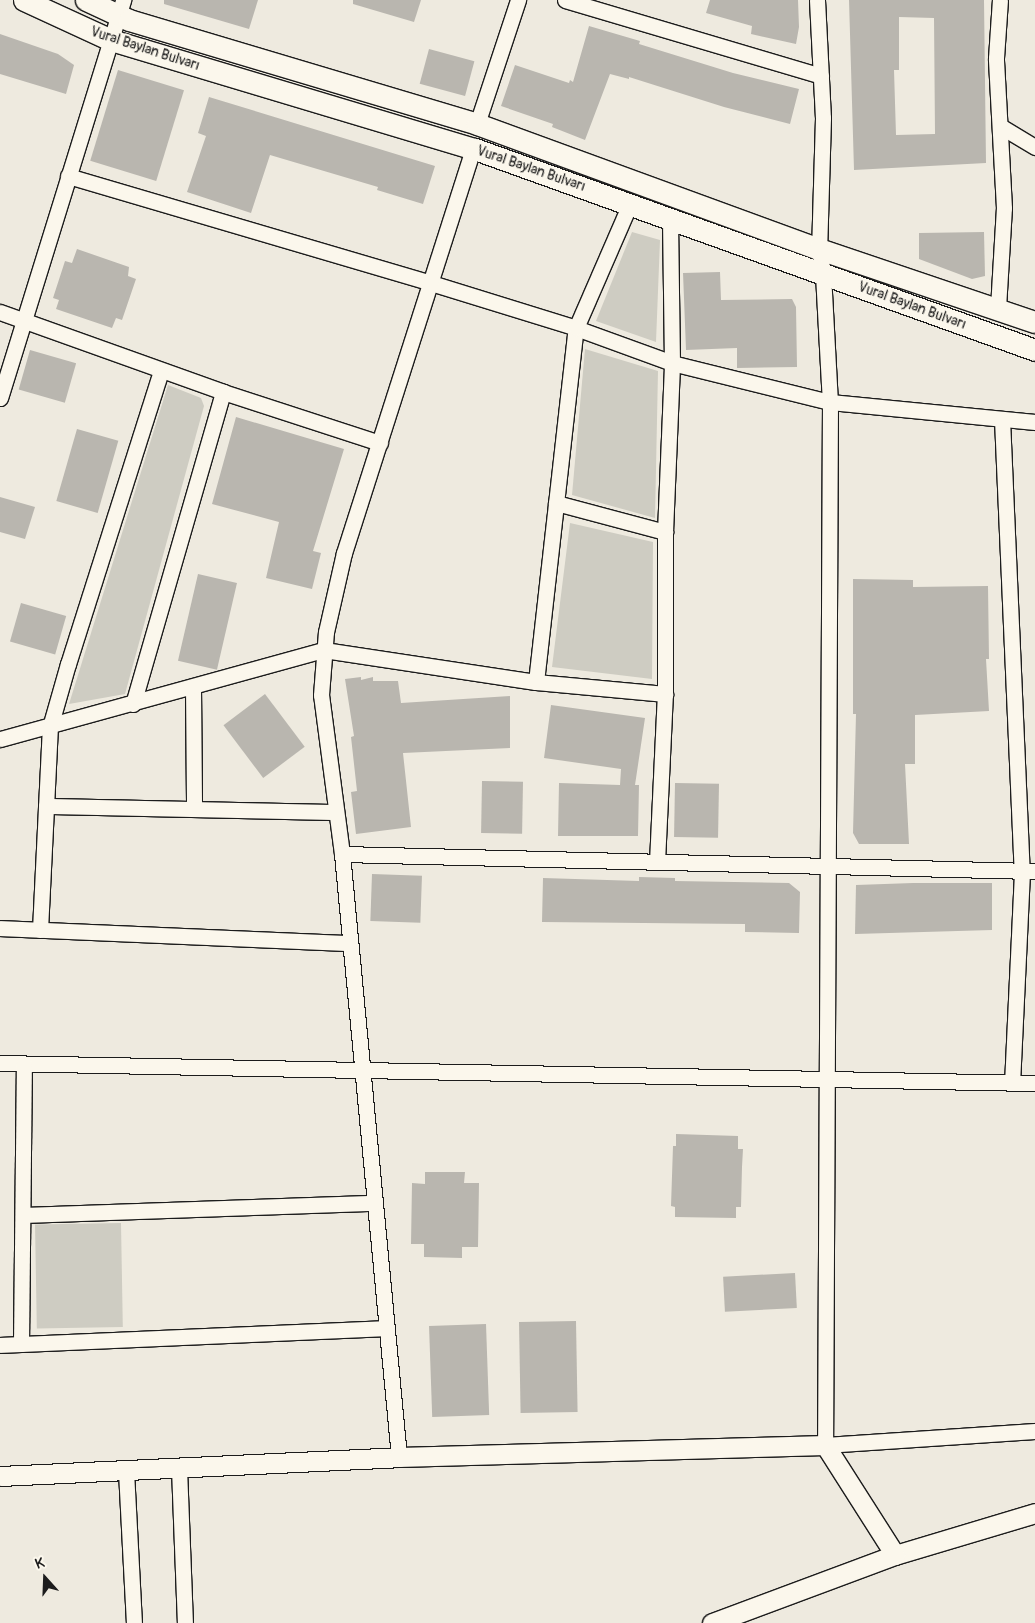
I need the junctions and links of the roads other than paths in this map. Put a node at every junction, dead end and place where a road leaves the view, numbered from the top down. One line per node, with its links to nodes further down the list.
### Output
1 (24, 0): 8 (main road, Vural Baylan Bulvarı)
2 (86, 0): 7 (main road, Vural Baylan Bulvarı)
3 (518, 0): 10 (street)
4 (565, 0): 9 (street)
5 (817, 0): 9 (street)
6 (1000, 0): 11 (street)
7 (121, 8): 8 (street); 10 (main road, Vural Baylan Bulvarı)
8 (111, 40): 13 (main road, Vural Baylan Bulvarı); 14 (street)
9 (821, 76): 17 (street)
10 (477, 124): 17 (main road, Vural Baylan Bulvarı)
11 (1000, 126): 12 (street); 20 (street)
12 (1035, 147)
13 (472, 148): 15 (main road, Vural Baylan Bulvarı); 19 (street)
14 (68, 176): 19 (street); 22 (street)
15 (630, 204): 16 (main road, Vural Baylan Bulvarı); 24 (street)
16 (670, 219): 18 (main road, Vural Baylan Bulvarı); 26 (street)
17 (820, 249): 18 (street); 20 (main road, Vural Baylan Bulvarı)
18 (824, 274): 25 (main road, Vural Baylan Bulvarı); 30 (street)
19 (432, 283): 24 (street); 33 (street)
20 (998, 308): 23 (main road, Vural Baylan Bulvarı)
21 (0, 312): 22 (street)
22 (22, 322): 27 (street); 29 (street)
23 (1035, 322)
24 (576, 328): 26 (street); 34 (street)
25 (1035, 350)
26 (672, 363): 30 (street); 35 (street)
27 (161, 371): 28 (street); 41 (street)
28 (223, 392): 33 (street); 40 (street)
29 (0, 398)
30 (830, 402): 31 (street); 48 (street)
31 (1002, 419): 32 (street); 49 (street)
32 (1035, 422)
33 (380, 443): 36 (street)
34 (556, 503): 35 (street); 37 (street)
35 (665, 532): 39 (street)
36 (324, 650): 37 (street); 38 (street); 45 (street)
37 (536, 682): 39 (street)
38 (193, 687): 40 (street); 44 (street)
39 (665, 694): 47 (street)
40 (133, 704): 41 (street)
41 (50, 727): 42 (street); 43 (street)
42 (0, 739)
43 (46, 806): 44 (street); 51 (street)
44 (194, 809): 45 (street)
45 (336, 812): 46 (street)
46 (342, 854): 47 (street); 52 (street)
47 (656, 862): 48 (street)
48 (828, 867): 49 (street); 56 (street)
49 (1028, 872): 57 (street)
50 (0, 928): 51 (street)
51 (40, 930): 52 (street)
52 (350, 943): 55 (street)
53 (0, 1063): 54 (street)
54 (24, 1064): 55 (street); 60 (street)
55 (362, 1070): 56 (street); 59 (street)
56 (827, 1078): 57 (street); 65 (street)
57 (1012, 1083): 58 (street)
58 (1035, 1084)
59 (375, 1203): 60 (street); 61 (street)
60 (23, 1215): 62 (street)
61 (387, 1328): 62 (street); 66 (street)
62 (21, 1344): 63 (street)
63 (0, 1345)
64 (1035, 1431): 65 (street)
65 (825, 1445): 66 (street); 71 (street)
66 (399, 1457): 67 (street)
67 (178, 1468): 68 (street); 73 (street)
68 (126, 1471): 69 (street); 72 (street)
69 (0, 1476)
70 (1035, 1513): 71 (street)
71 (895, 1555): 74 (street)
72 (134, 1623)
73 (185, 1623)
74 (712, 1623)

